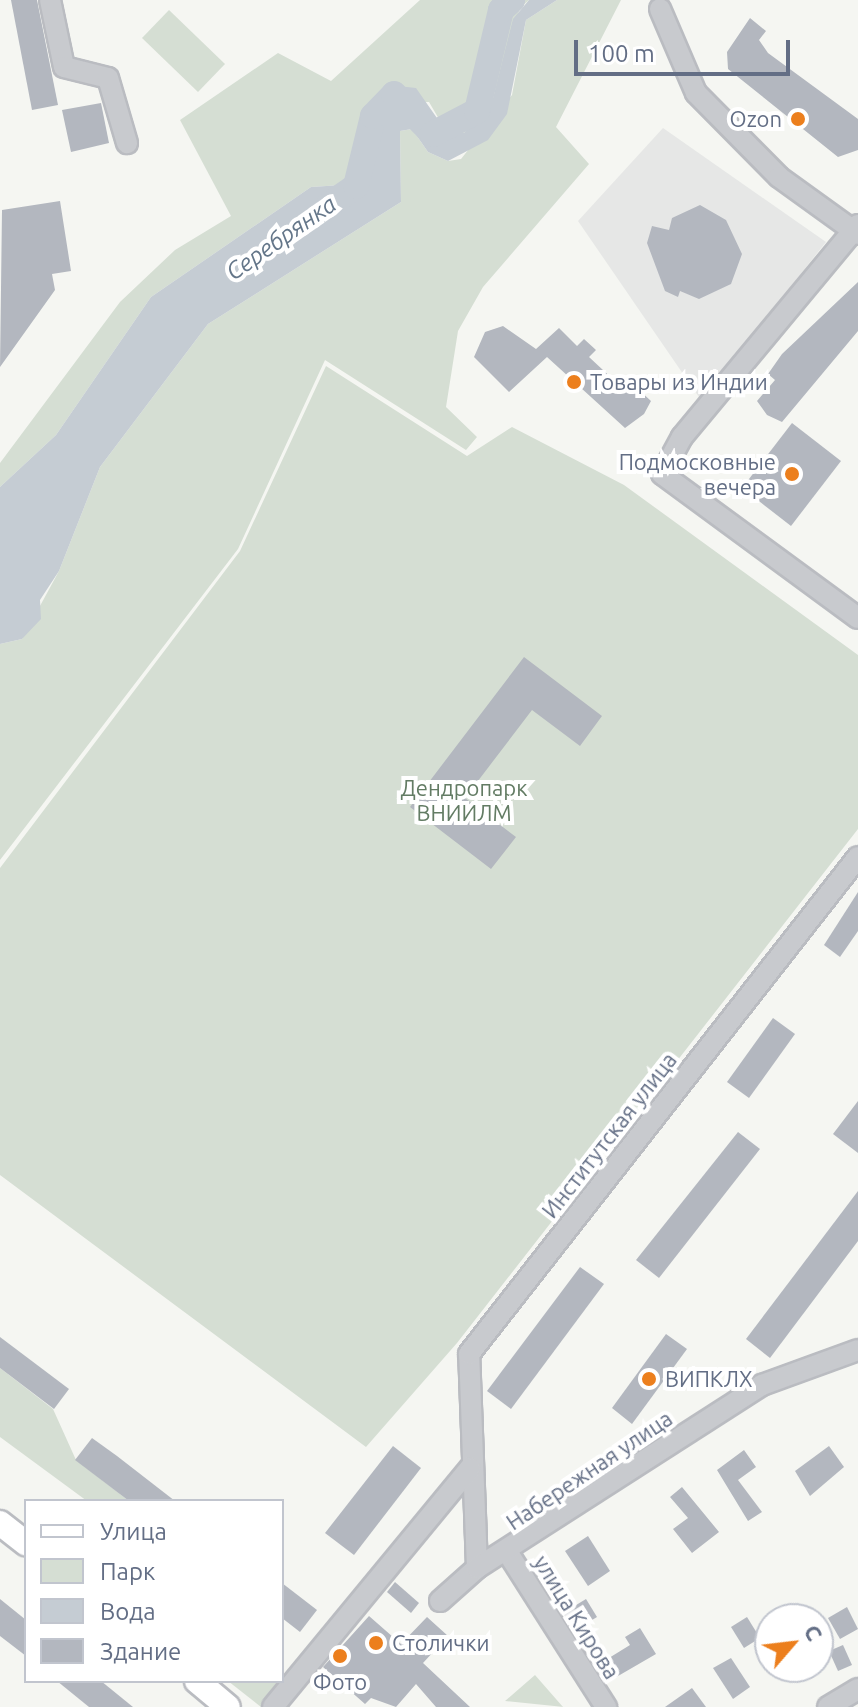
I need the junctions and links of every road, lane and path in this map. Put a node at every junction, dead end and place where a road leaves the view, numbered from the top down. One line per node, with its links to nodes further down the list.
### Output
1 (50, 0): 3 (street)
2 (660, 9): 4 (street)
3 (127, 143)
4 (856, 230): 5 (street)
5 (858, 618)
6 (858, 857): 8 (street, Институтская улица)
7 (858, 1350): 11 (street, Набережная улица)
8 (470, 1468): 12 (street, Институтская улица); 17 (street)
9 (0, 1523): 10 (main road)
10 (24, 1541)
11 (508, 1553): 12 (street, Набережная улица); 18 (street, улица Кирова)
12 (477, 1568): 13 (street, Набережная улица)
13 (440, 1601)
14 (199, 1683): 16 (main road)
15 (858, 1689): 19 (street)
16 (228, 1707)
17 (273, 1707)
18 (606, 1707)
19 (828, 1707)

